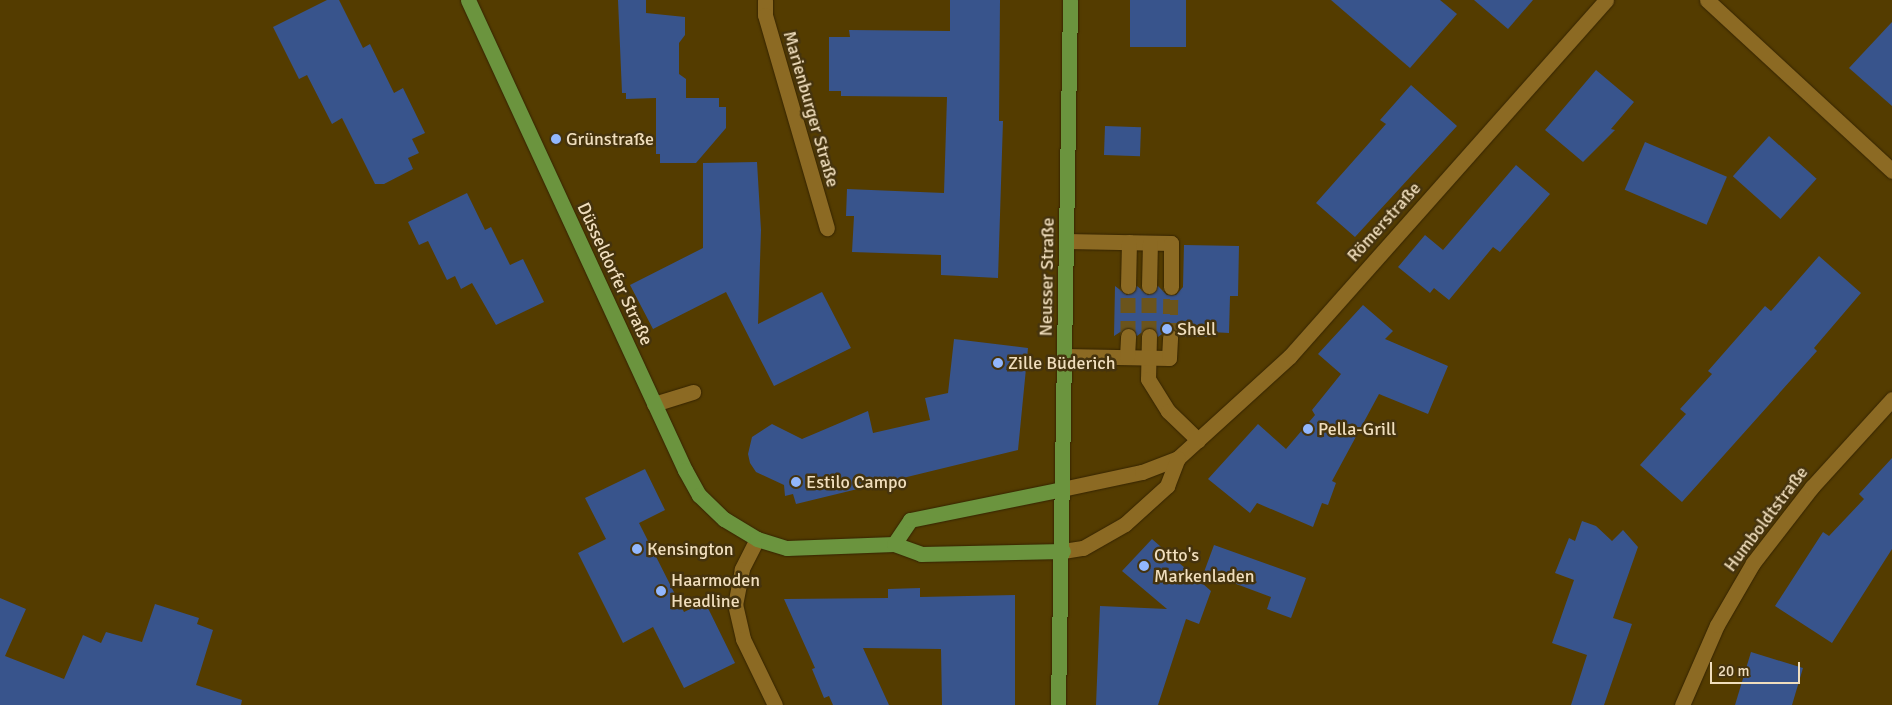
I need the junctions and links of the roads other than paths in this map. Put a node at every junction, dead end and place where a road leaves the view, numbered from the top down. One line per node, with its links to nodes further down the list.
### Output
1 (468, 0): 22 (main road, Düsseldorfer Straße)
2 (764, 0): 7 (street, Marienburger Straße)
3 (1070, 0): 8 (main road, Neusser Straße)
4 (1606, 0): 23 (street, Römerstraße)
5 (1707, 0): 6 (street)
6 (1892, 171)
7 (827, 228)
8 (1066, 241): 9 (street); 17 (main road, Neusser Straße)
9 (1129, 242): 10 (street); 11 (street)
10 (1150, 243): 12 (street); 13 (street)
11 (1128, 286)
12 (1149, 286)
13 (1171, 286)
14 (1128, 336): 18 (street)
15 (1149, 336): 19 (street)
16 (1170, 337): 19 (street)
17 (1065, 356): 18 (street); 25 (main road, Neusser Straße)
18 (1127, 357): 19 (street)
19 (1149, 358): 23 (street)
20 (693, 392): 22 (street)
21 (1892, 399): 31 (street, Humboldtstraße)
22 (654, 404): 26 (main road, Düsseldorfer Straße)
23 (1198, 440): 24 (street, Römerstraße)
24 (1178, 458): 25 (street, Römerstraße); 28 (street, Römerstraße)
25 (1062, 490): 27 (main road); 28 (main road, Neusser Straße)
26 (757, 538): 27 (main road, Düsseldorfer Straße); 29 (street)
27 (894, 544): 28 (main road, Düsseldorfer Straße)
28 (1063, 551): 30 (main road, Neusser Straße)
29 (775, 705)
30 (1058, 705)
31 (1682, 705)

